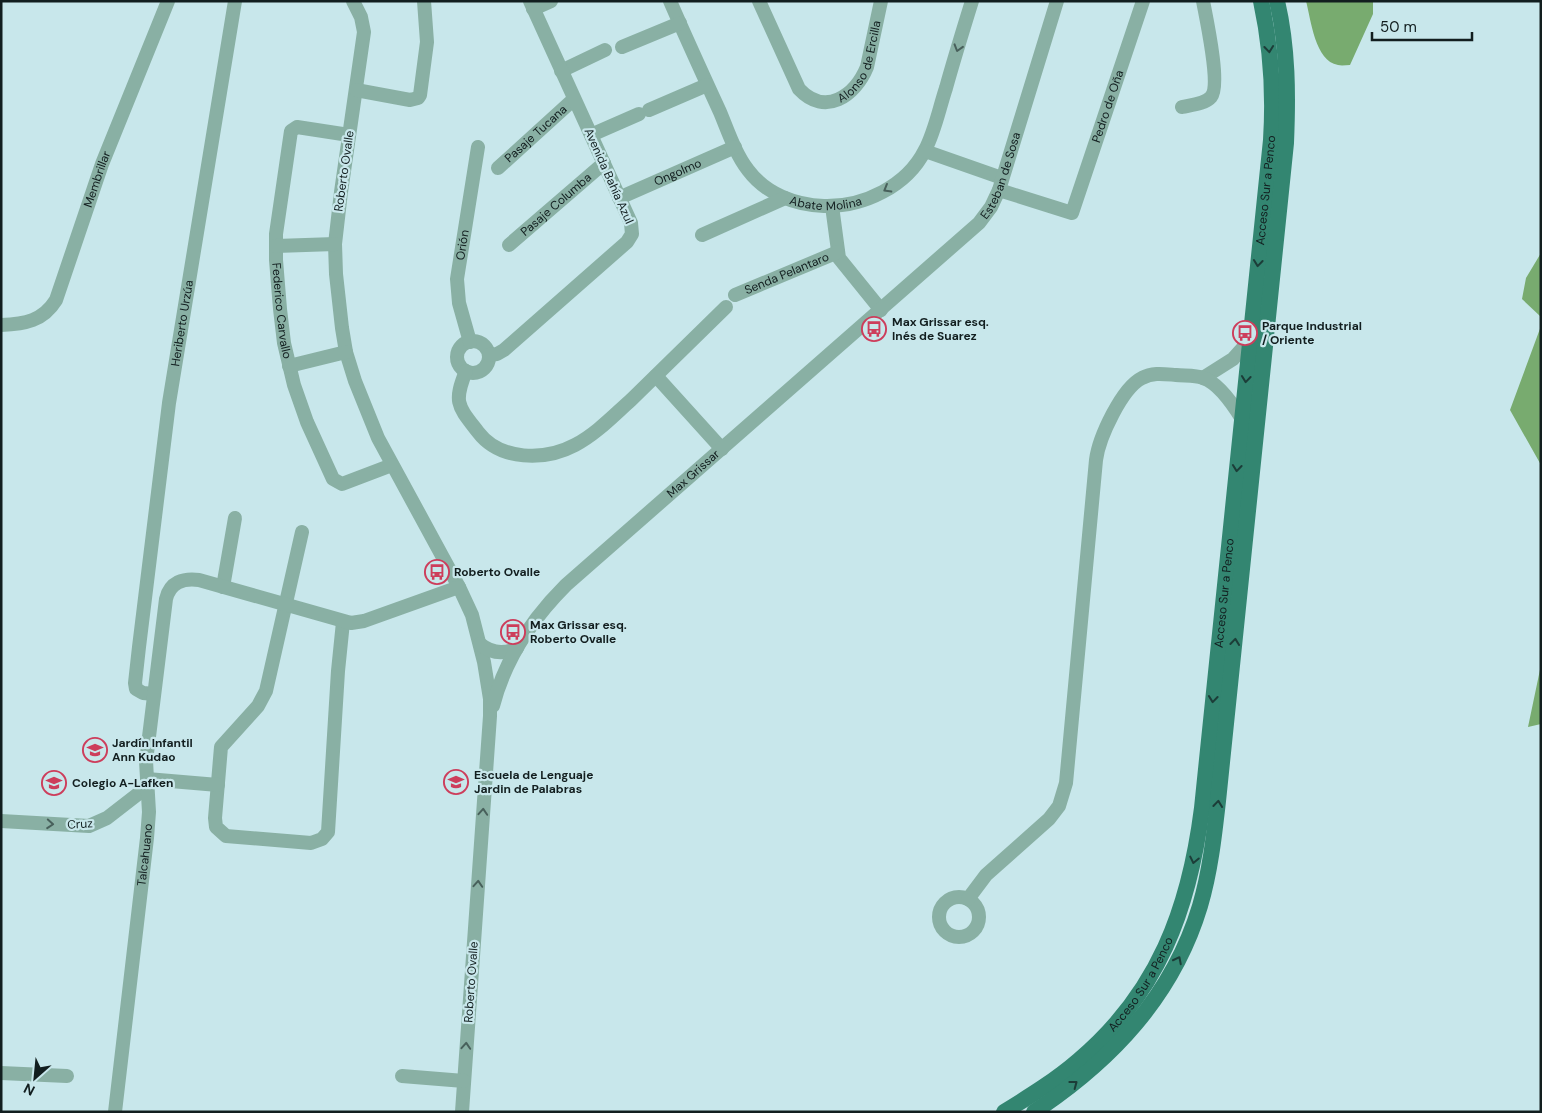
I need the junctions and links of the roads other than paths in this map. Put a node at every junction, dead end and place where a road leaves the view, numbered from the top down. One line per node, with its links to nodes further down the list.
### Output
1 (168, 1): 43 (street, Membrillar)
2 (235, 1): 62 (street, Heriberto Urzúa)
3 (353, 1): 21 (street, Roberto Ovalle)
4 (424, 1): 21 (street)
5 (551, 1): 15 (street)
6 (670, 1): 16 (street, Abate Molina)
7 (759, 1): 8 (street, Alonso de Ercilla)
8 (881, 1)
9 (972, 1): 28 (street, Abate Molina, one-way to 28)
10 (1057, 1): 31 (street, Esteban de Sosa)
11 (1144, 1): 31 (street, Pedro de Oña)
12 (1203, 1): 23 (street)
13 (1261, 1): 44 (main road, Acceso Sur a Penco, one-way to 44)
14 (1277, 1): 78 (main road, Acceso Sur a Penco, one-way to 14)
15 (532, 5): 19 (street, Avenida Bahía Azul)
16 (680, 23): 17 (street); 20 (street, Abate Molina)
17 (622, 47)
18 (606, 50): 19 (street)
19 (561, 71): 22 (street, Avenida Bahía Azul)
20 (707, 85): 25 (street); 27 (street, Abate Molina)
21 (356, 90): 24 (street, Roberto Ovalle)
22 (574, 99): 25 (street, Avenida Bahía Azul); 30 (street, Pasaje Tucana)
23 (1182, 107)
24 (349, 135): 36 (street, Roberto Ovalle); 38 (street, Federico Carvallo)
25 (591, 135): 29 (street, Avenida Bahía Azul)
26 (478, 147): 45 (street, Orión)
27 (735, 147): 32 (street, Ongolmo); 33 (street, Abate Molina)
28 (925, 151): 31 (street); 34 (street, Abate Molina, one-way to 34)
29 (604, 163): 32 (street, Avenida Bahía Azul); 37 (street, Pasaje Columba)
30 (498, 168)
31 (1000, 184): 42 (street, Esteban de Sosa)
32 (619, 198): 47 (street, Avenida Bahía Azul)
33 (785, 198): 34 (street, Abate Molina); 35 (street)
34 (832, 206): 39 (street)
35 (702, 235)
36 (335, 244): 38 (street); 46 (street, Roberto Ovalle)
37 (508, 245)
38 (276, 246): 48 (street, Federico Carvallo)
39 (838, 252): 40 (street, Senda Pelantaro); 42 (street)
40 (735, 295)
41 (726, 307): 50 (street)
42 (882, 310): 53 (street, Max Grissar)
43 (1, 325)
44 (1250, 340): 51 (street); 52 (main road, Acceso Sur a Penco, one-way to 52)
45 (470, 342): 47 (street); 49 (street)
46 (346, 352): 48 (street); 54 (street, Roberto Ovalle)
47 (489, 356): 49 (street, Avenida Bahía Azul)
48 (289, 366): 54 (street, Federico Carvallo)
49 (466, 371): 50 (street)
50 (656, 376): 53 (street)
51 (1203, 378): 52 (street); 70 (street)
52 (1242, 419): 77 (main road, Acceso Sur a Penco, one-way to 77)
53 (722, 449): 63 (street, Max Grissar)
54 (392, 465): 58 (street, Roberto Ovalle)
55 (235, 518): 57 (street)
56 (302, 532): 59 (street)
57 (224, 587): 59 (street); 64 (street, Talcahuano)
58 (459, 587): 60 (street); 61 (street, Roberto Ovalle)
59 (285, 605): 60 (street); 68 (street)
60 (343, 622): 68 (street)
61 (480, 644): 63 (street); 66 (street, Roberto Ovalle)
62 (139, 647): 64 (street); 65 (street, Heriberto Urzúa)
63 (516, 648): 66 (street, Max Grissar)
64 (160, 650): 65 (street, Talcahuano)
65 (154, 694): 67 (street, Talcahuano)
66 (490, 716): 74 (street, Roberto Ovalle, one-way to 66)
67 (147, 783): 68 (street); 69 (street, Cruz, one-way to 67); 75 (street, Talcahuano)
68 (218, 785)
69 (1, 821)
70 (968, 899)
71 (1, 1072): 72 (street)
72 (67, 1076)
73 (402, 1076): 74 (street)
74 (464, 1081): 76 (street, Roberto Ovalle)
75 (115, 1112)
76 (462, 1112)
77 (1004, 1112)
78 (1034, 1112)

